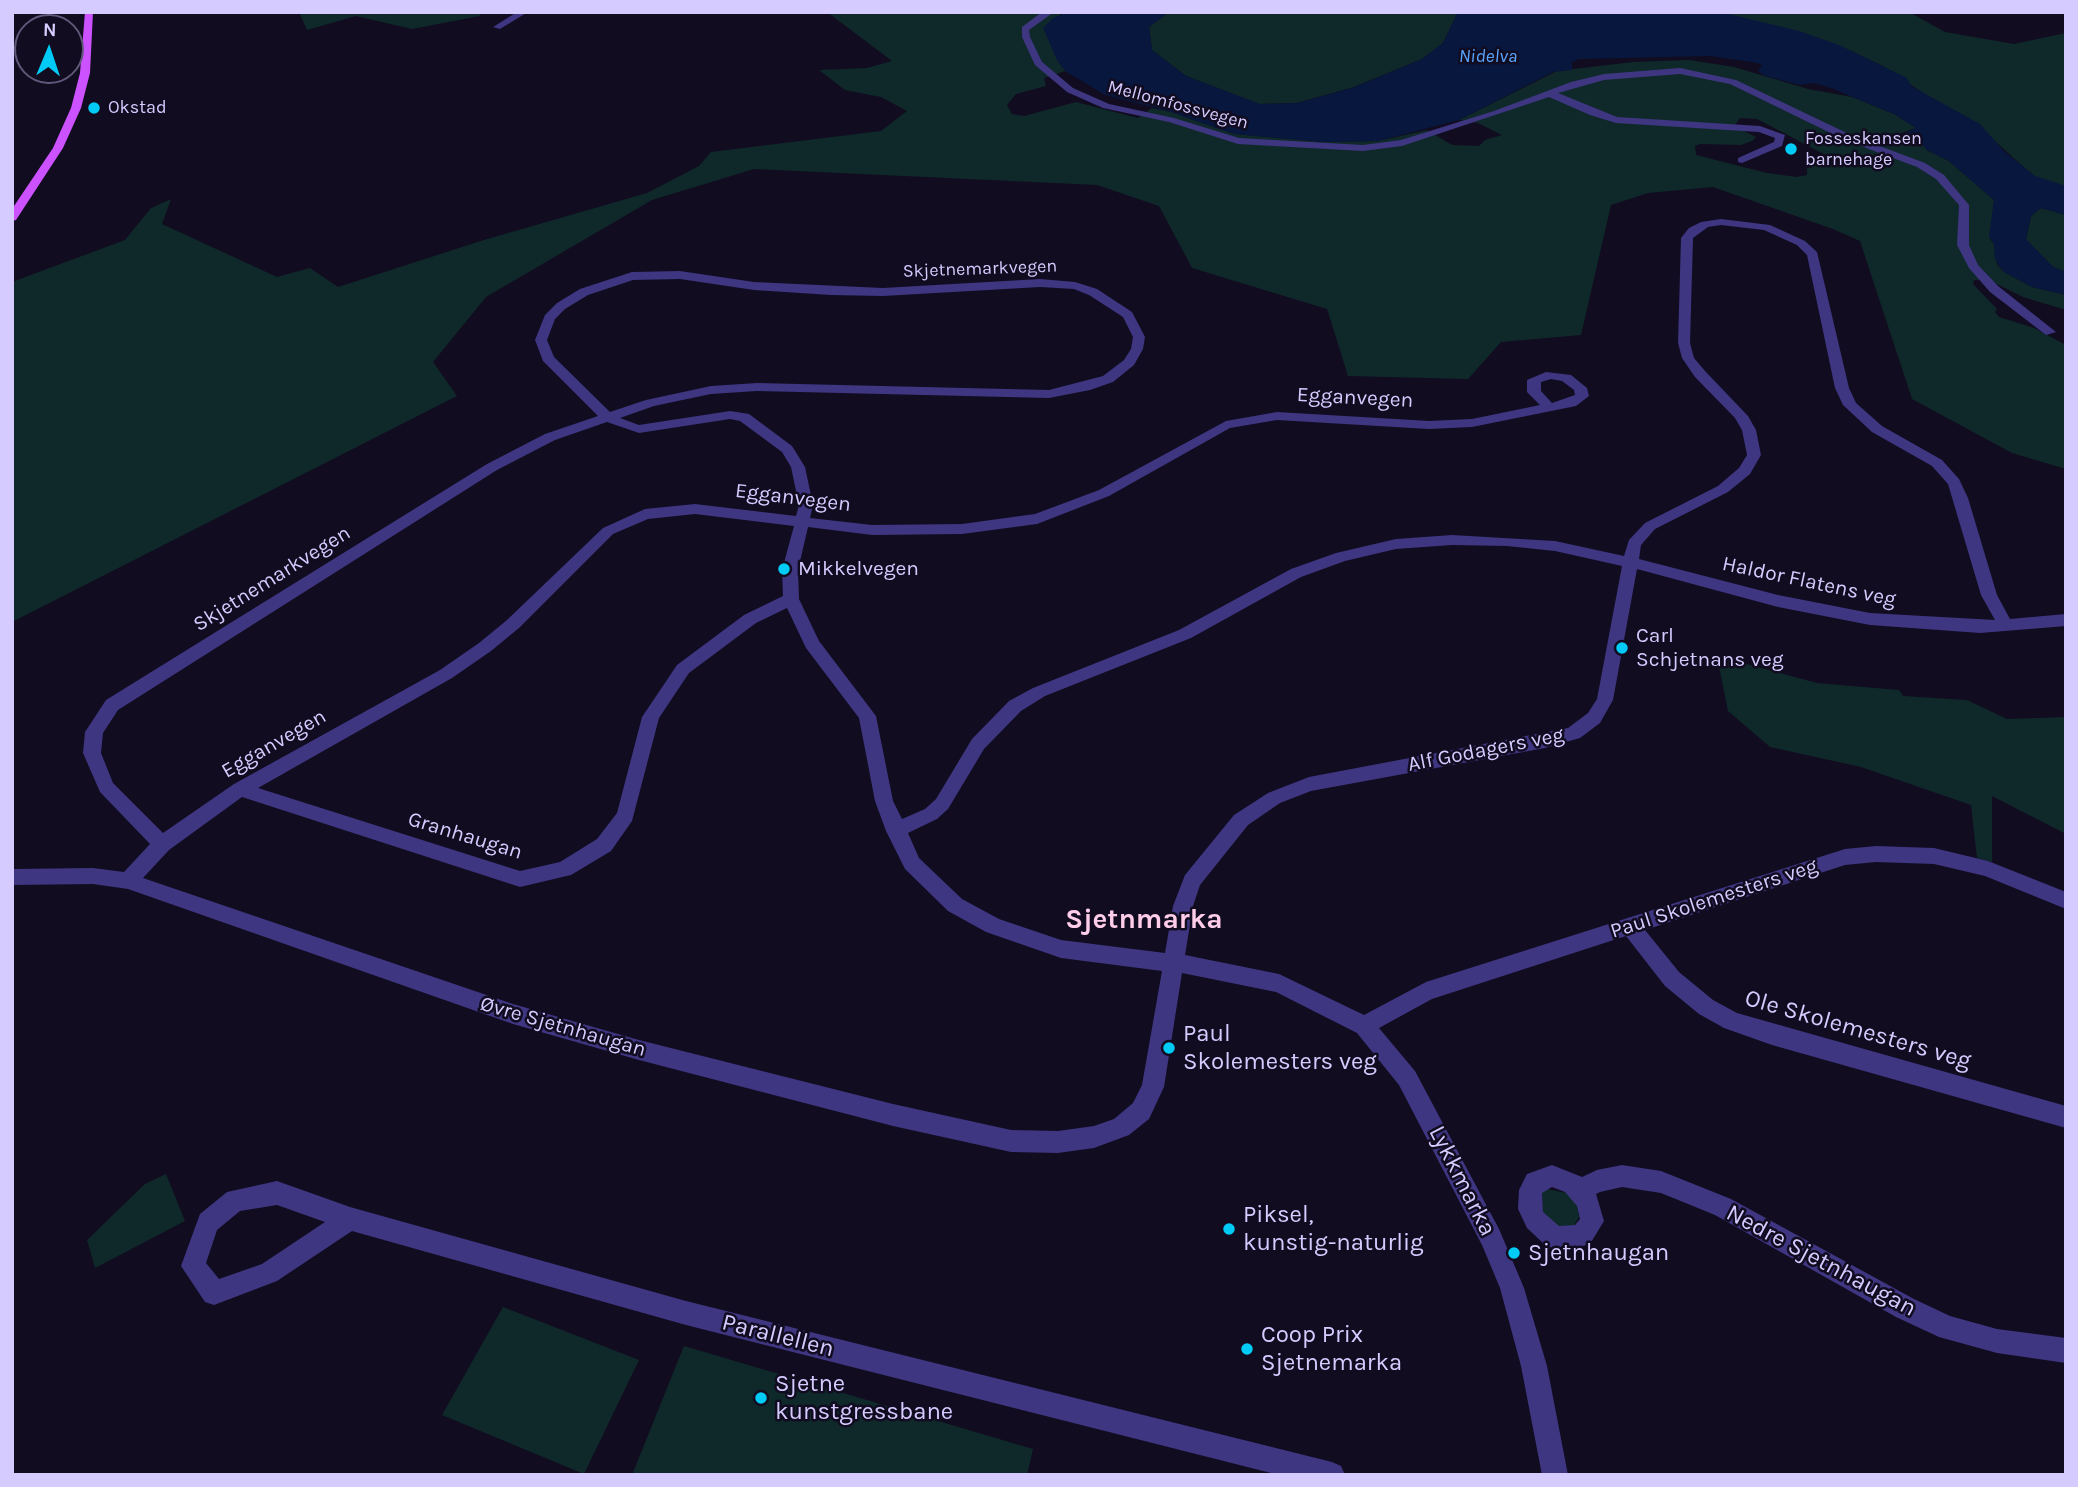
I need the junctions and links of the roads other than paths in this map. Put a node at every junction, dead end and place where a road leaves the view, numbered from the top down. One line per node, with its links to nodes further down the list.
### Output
1 (89, 12): 7 (main road)
2 (524, 12): 4 (street)
3 (1050, 12): 5 (street, Mellomfossvegen)
4 (496, 27)
5 (1549, 93): 6 (street); 8 (street, Mellomfossvegen)
6 (1742, 160)
7 (12, 218)
8 (2050, 332)
9 (1549, 407): 11 (street, Egganvegen)
10 (608, 417): 10 (street, Skjetnemarkvegen); 11 (street); 18 (street, Skjetnemarkvegen)
11 (803, 523): 13 (street); 16 (street, Egganvegen)
12 (1630, 562): 15 (street, Haldor Flatens veg); 15 (street, Alf Godagers veg); 17 (street); 23 (street, Alf Godagers veg)
13 (792, 599): 16 (street, Granhaugan); 17 (street)
14 (2066, 620): 15 (street, Haldor Flatens veg)
15 (2006, 626)
16 (240, 789): 18 (street, Egganvegen)
17 (895, 831): 23 (street)
18 (162, 844): 20 (street, Egganvegen)
19 (12, 877): 20 (street, Øvre Sjetnhaugan)
20 (128, 881): 26 (street, Øvre Sjetnhaugan)
21 (2066, 901): 22 (street, Paul Skolemesters veg)
22 (1630, 926): 24 (street, Paul Skolemesters veg); 25 (street, Ole Skolemesters veg)
23 (1172, 963): 24 (street); 26 (street, Alf Godagers veg)
24 (1364, 1026): 31 (street, Lykkmarka)
25 (2066, 1116)
26 (1121, 1127)
27 (1581, 1190): 29 (street, Nedre Sjetnhaugan)
28 (350, 1219): 28 (street, Parallellen); 30 (street, Parallellen)
29 (2066, 1350)
30 (1332, 1475)
31 (1555, 1475)

